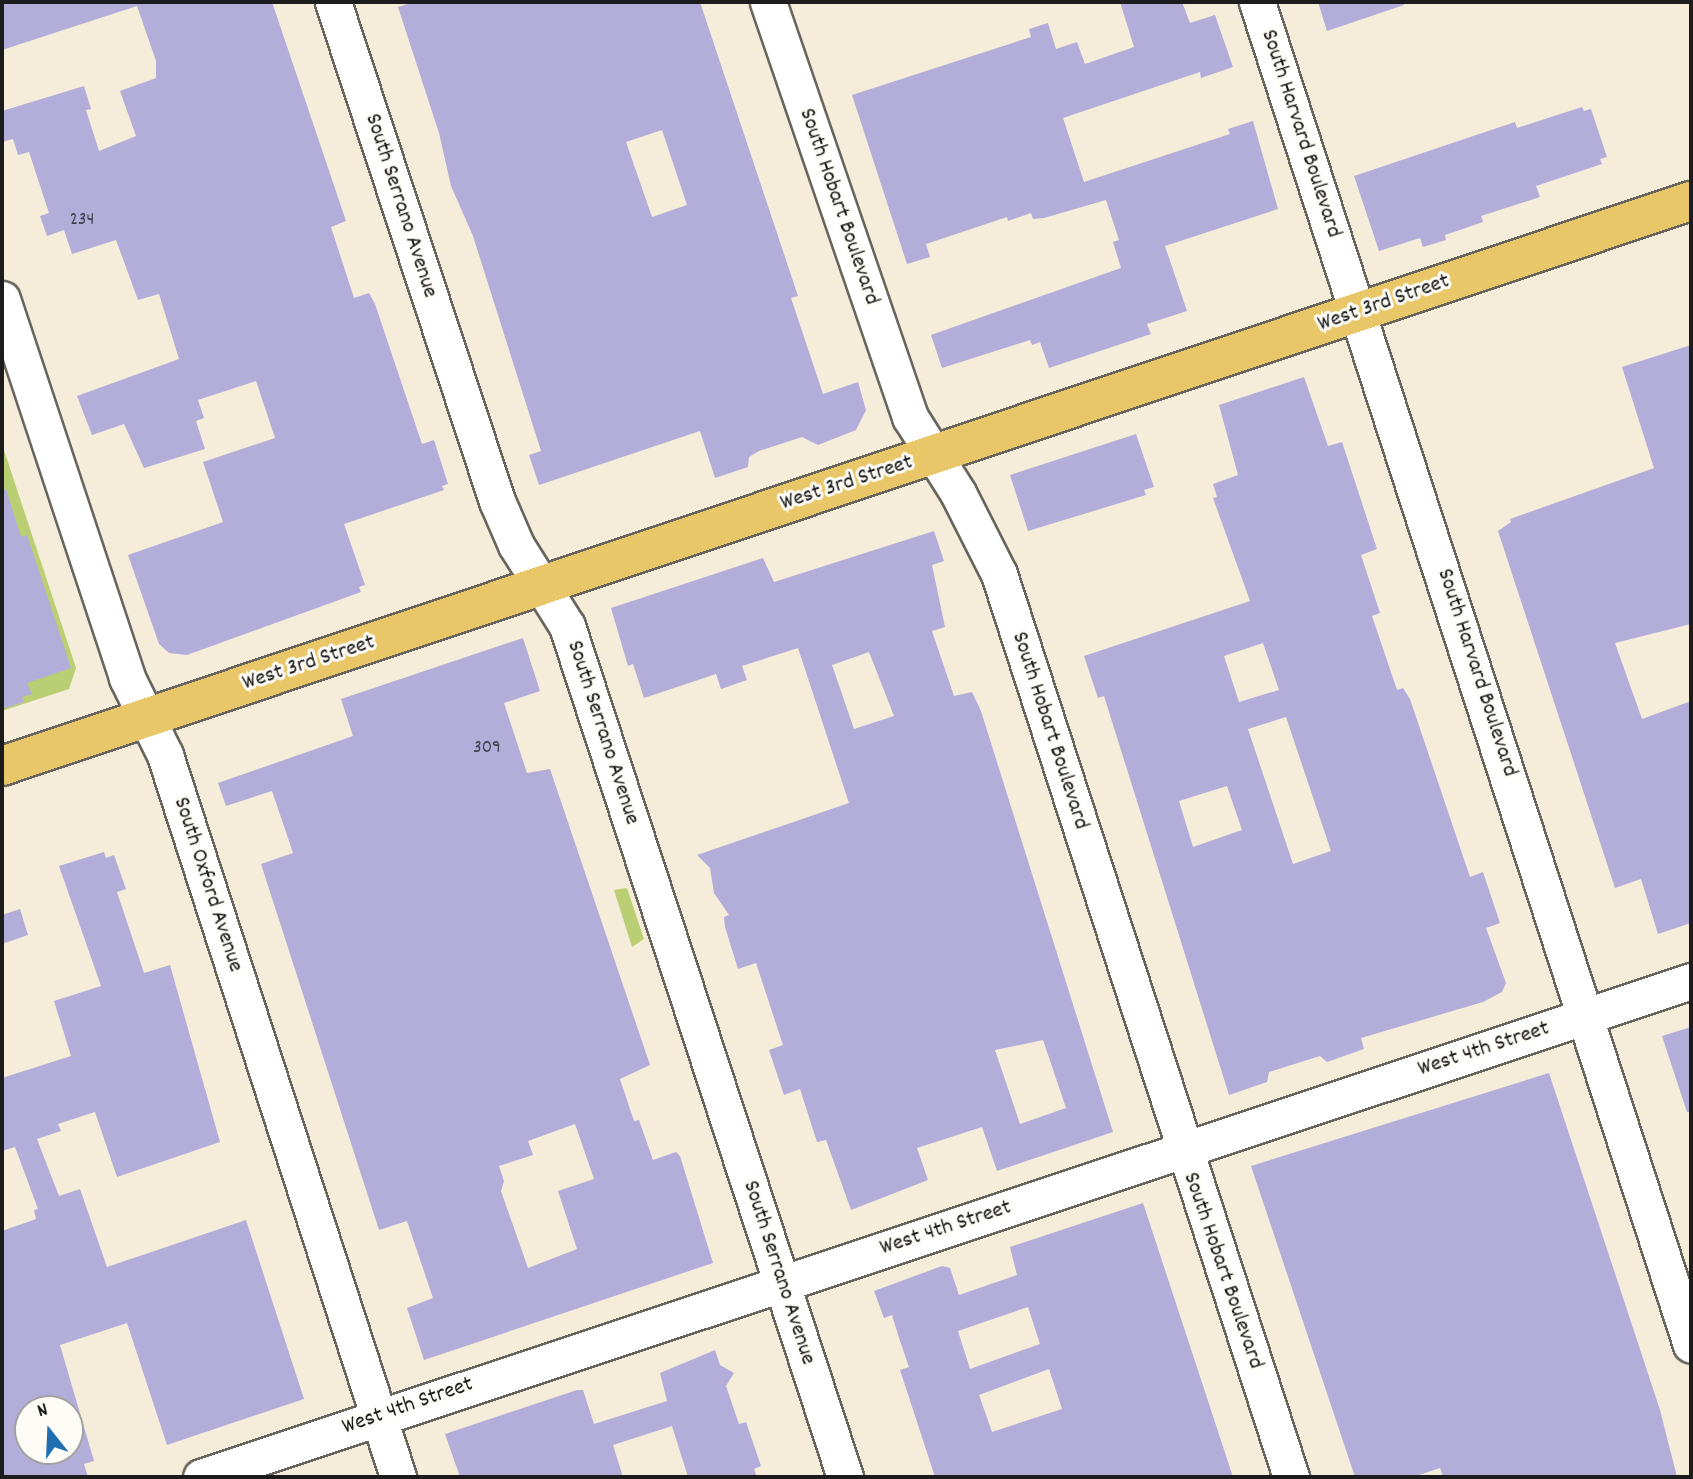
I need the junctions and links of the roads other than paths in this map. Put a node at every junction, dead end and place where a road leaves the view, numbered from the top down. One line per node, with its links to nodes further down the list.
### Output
1 (333, 2): 8 (street, South Serrano Avenue)
2 (768, 2): 7 (street, South Hobart Boulevard)
3 (1257, 2): 6 (street, South Harvard Boulevard)
4 (1691, 201): 6 (main road, West 3rd Street)
5 (2, 299): 9 (street, South Oxford Avenue)
6 (1359, 313): 7 (main road, West 3rd Street); 12 (street, South Harvard Boulevard)
7 (934, 454): 8 (main road, West 3rd Street); 13 (street, South Hobart Boulevard)
8 (543, 585): 9 (main road, West 3rd Street); 14 (street, South Serrano Avenue)
9 (147, 718): 10 (main road, West 3rd Street); 16 (street, South Oxford Avenue)
10 (2, 766)
11 (1691, 981): 12 (street, West 4th Street)
12 (1586, 1016): 13 (street, West 4th Street); 15 (street, South Harvard Boulevard)
13 (1181, 1150): 14 (street, West 4th Street); 20 (street, South Hobart Boulevard)
14 (781, 1284): 16 (street, West 4th Street); 19 (street, South Serrano Avenue)
15 (1691, 1345)
16 (378, 1417): 17 (street, West 4th Street); 18 (street, South Oxford Avenue)
17 (201, 1477)
18 (398, 1477)
19 (845, 1477)
20 (1291, 1477)

